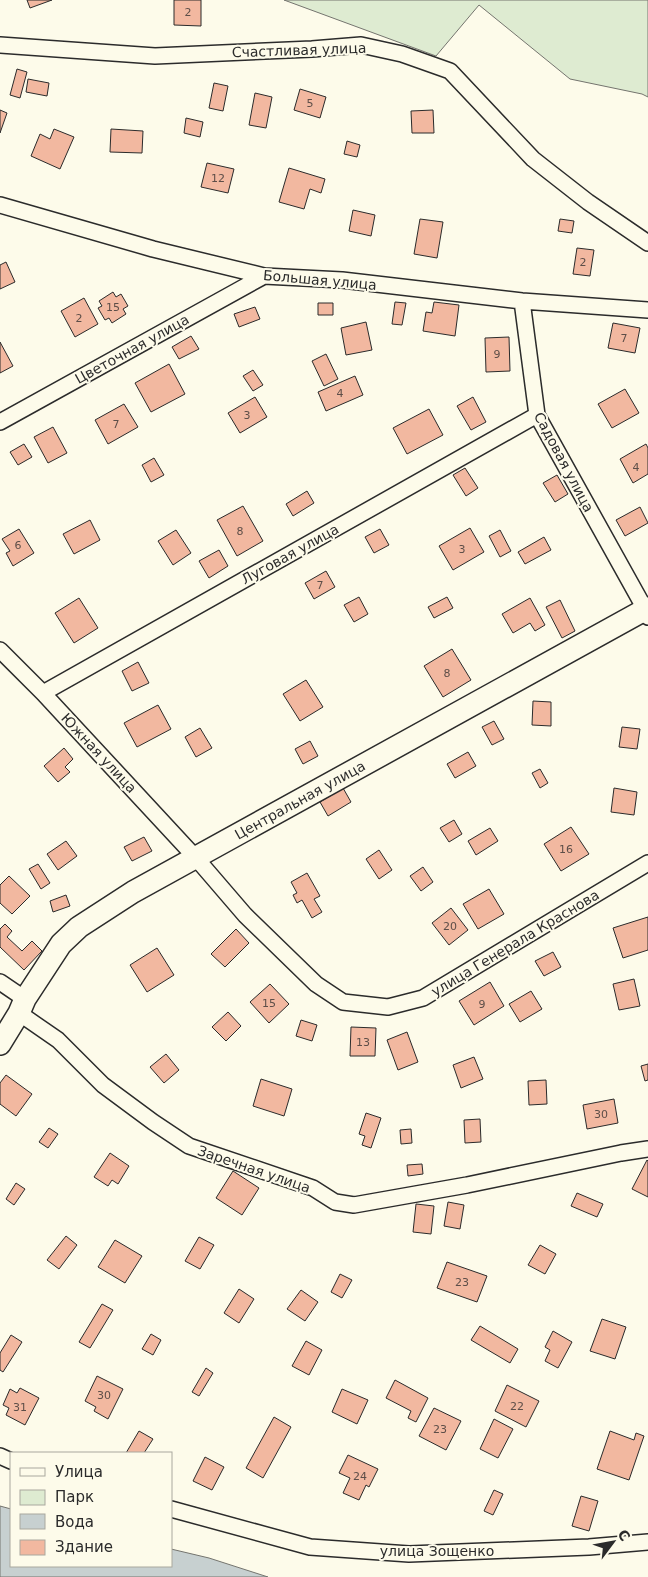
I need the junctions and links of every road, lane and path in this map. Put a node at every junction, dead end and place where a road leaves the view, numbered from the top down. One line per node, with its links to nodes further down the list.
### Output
1 (0, 44): 3 (street, Счастливая улица)
2 (0, 205): 4 (street, Большая улица)
3 (648, 243)
4 (264, 276): 5 (street, Большая улица); 8 (street, Цветочная улица)
5 (522, 301): 6 (street, Большая улица); 7 (street, Садовая улица)
6 (648, 310)
7 (537, 415): 9 (street, Садовая улица); 11 (street, Луговая улица)
8 (0, 422)
9 (647, 612): 12 (street, Центральная улица)
10 (0, 650): 11 (street, Южная улица)
11 (43, 693): 12 (street, Южная улица)
12 (196, 858): 13 (street, улица Генерала Краснова); 15 (street, Центральная улица)
13 (648, 863)
14 (0, 982): 15 (street, Заречная улица)
15 (22, 1006): 16 (street, Центральная улица); 17 (street, Заречная улица)
16 (0, 1044)
17 (648, 1149)
18 (172, 1509): 19 (street, улица Зощенко)
19 (648, 1542)

